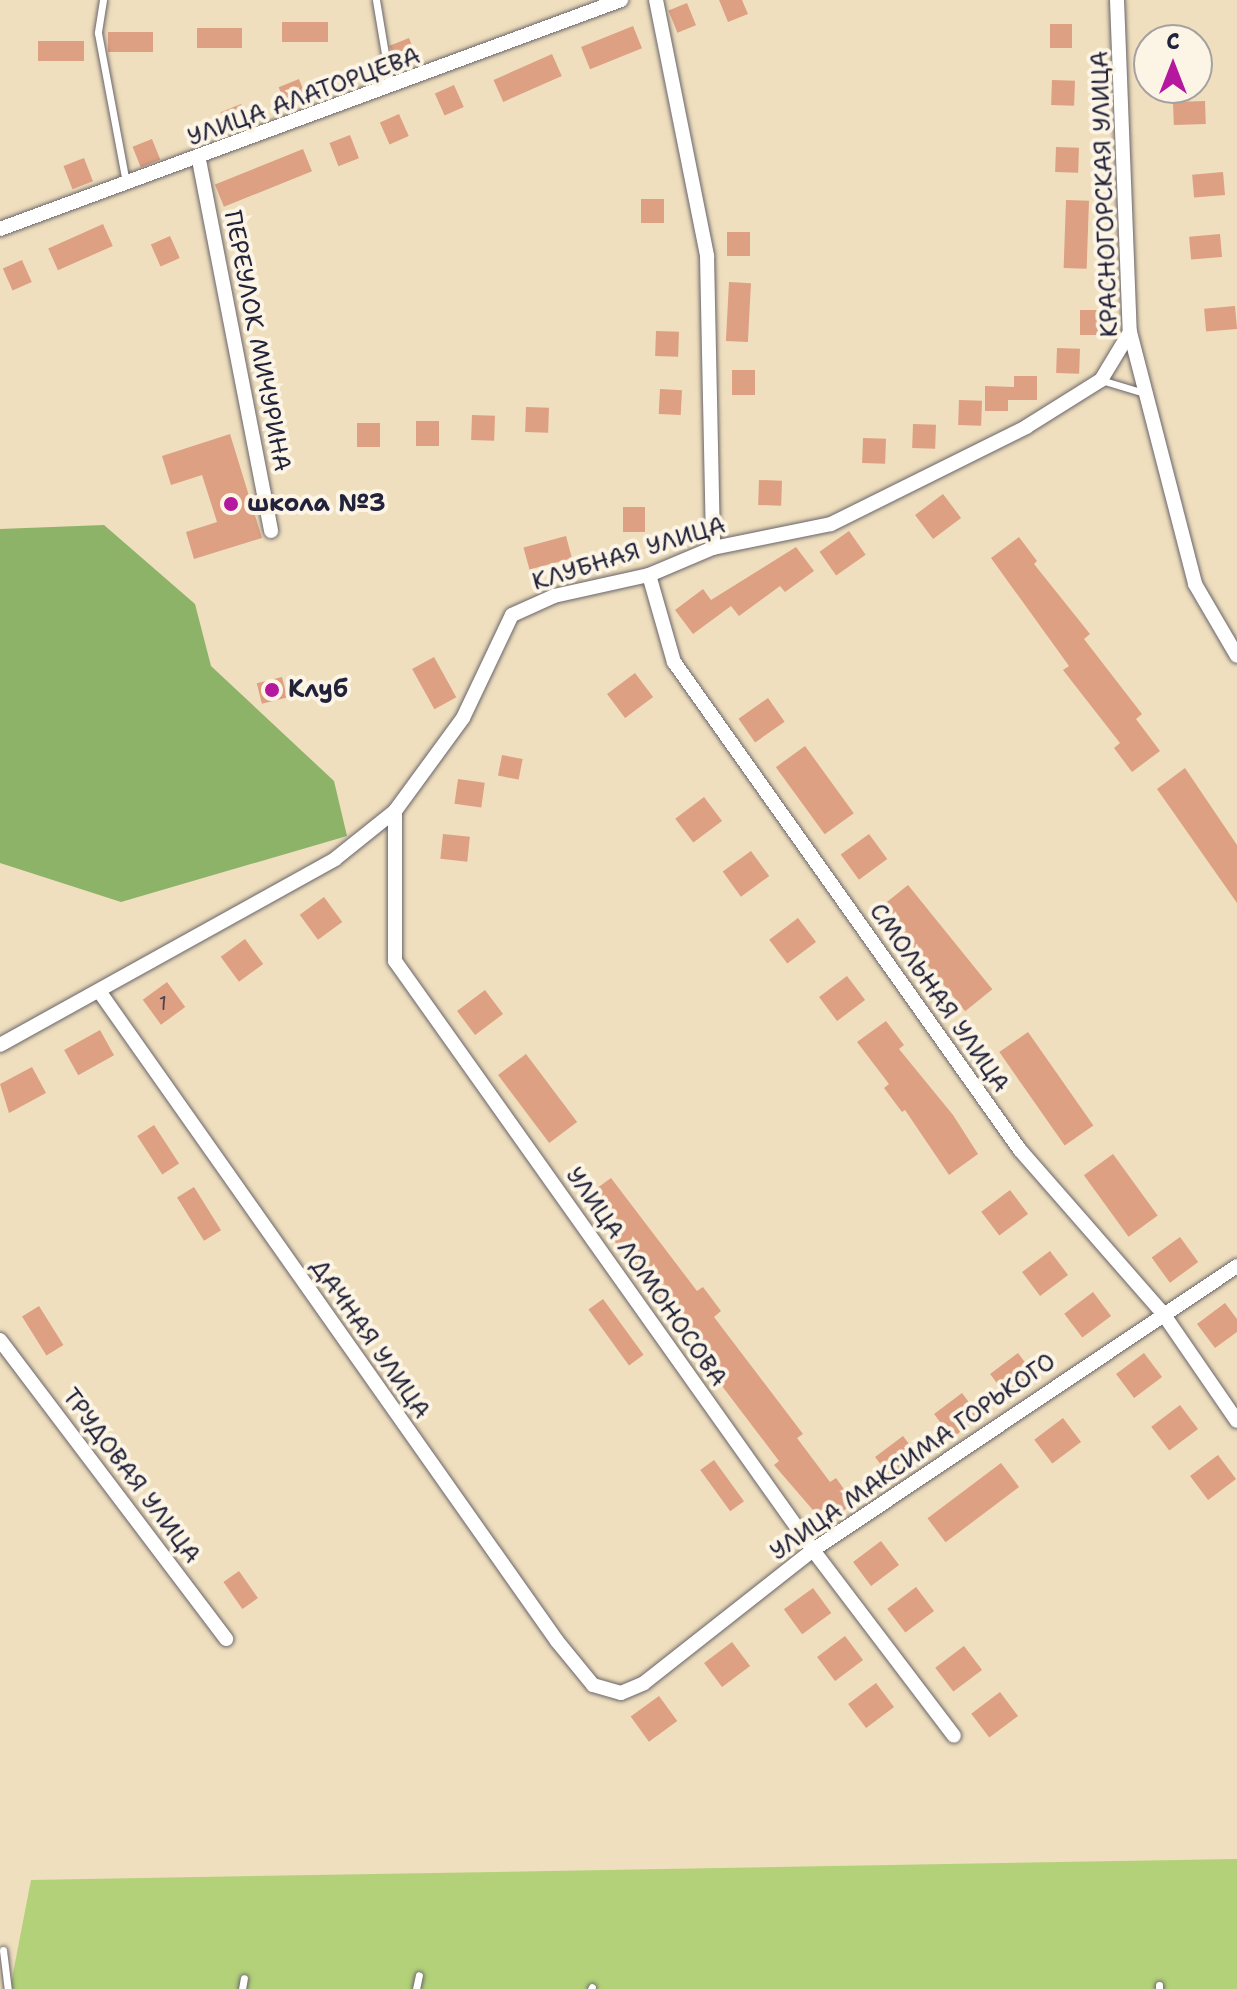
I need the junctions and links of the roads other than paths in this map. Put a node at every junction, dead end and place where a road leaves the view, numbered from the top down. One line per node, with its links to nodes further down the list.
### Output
1 (103, 0): 8 (lane)
2 (376, 0): 6 (lane)
3 (621, 0): 6 (street, УЛИЦА АЛАТОРЦЕВА)
4 (656, 0): 14 (street)
5 (1117, 0): 10 (street, КРАСНОГОРСКАЯ УЛИЦА)
6 (391, 88): 7 (street, УЛИЦА АЛАТОРЦЕВА)
7 (199, 160): 8 (street, УЛИЦА АЛАТОРЦЕВА); 13 (street, ПЕРЕУЛОК МИЧУРИНА)
8 (126, 185): 9 (street, УЛИЦА АЛАТОРЦЕВА)
9 (0, 229)
10 (1130, 332): 11 (street, КЛУБНАЯ УЛИЦА); 12 (street, КРАСНОГОРСКАЯ УЛИЦА)
11 (1101, 380): 12 (lane); 14 (street, КЛУБНАЯ УЛИЦА)
12 (1146, 394): 16 (street, КРАСНОГОРСКАЯ УЛИЦА)
13 (271, 531)
14 (713, 548): 15 (street, КЛУБНАЯ УЛИЦА)
15 (649, 575): 17 (street, КЛУБНАЯ УЛИЦА); 21 (street, СМОЛЬНАЯ УЛИЦА)
16 (1237, 656)
17 (395, 811): 18 (street, КЛУБНАЯ УЛИЦА); 24 (street, УЛИЦА ЛОМОНОСОВА)
18 (99, 991): 19 (street); 26 (street, ДАЧНАЯ УЛИЦА)
19 (0, 1045)
20 (1237, 1266): 21 (street, УЛИЦА МАКСИМА ГОРЬКОГО)
21 (1162, 1312): 23 (street, СМОЛЬНАЯ УЛИЦА); 24 (street, УЛИЦА МАКСИМА ГОРЬКОГО)
22 (0, 1340): 25 (street, ТРУДОВАЯ УЛИЦА)
23 (1237, 1421)
24 (813, 1550): 26 (street, УЛИЦА МАКСИМА ГОРЬКОГО); 27 (street, УЛИЦА ЛОМОНОСОВА)
25 (226, 1639)
26 (621, 1693)
27 (954, 1736)
28 (3, 1950): 31 (lane)
29 (419, 1975): 33 (lane)
30 (244, 1978): 32 (lane)
31 (8, 1989)
32 (242, 1989)
33 (416, 1989)

